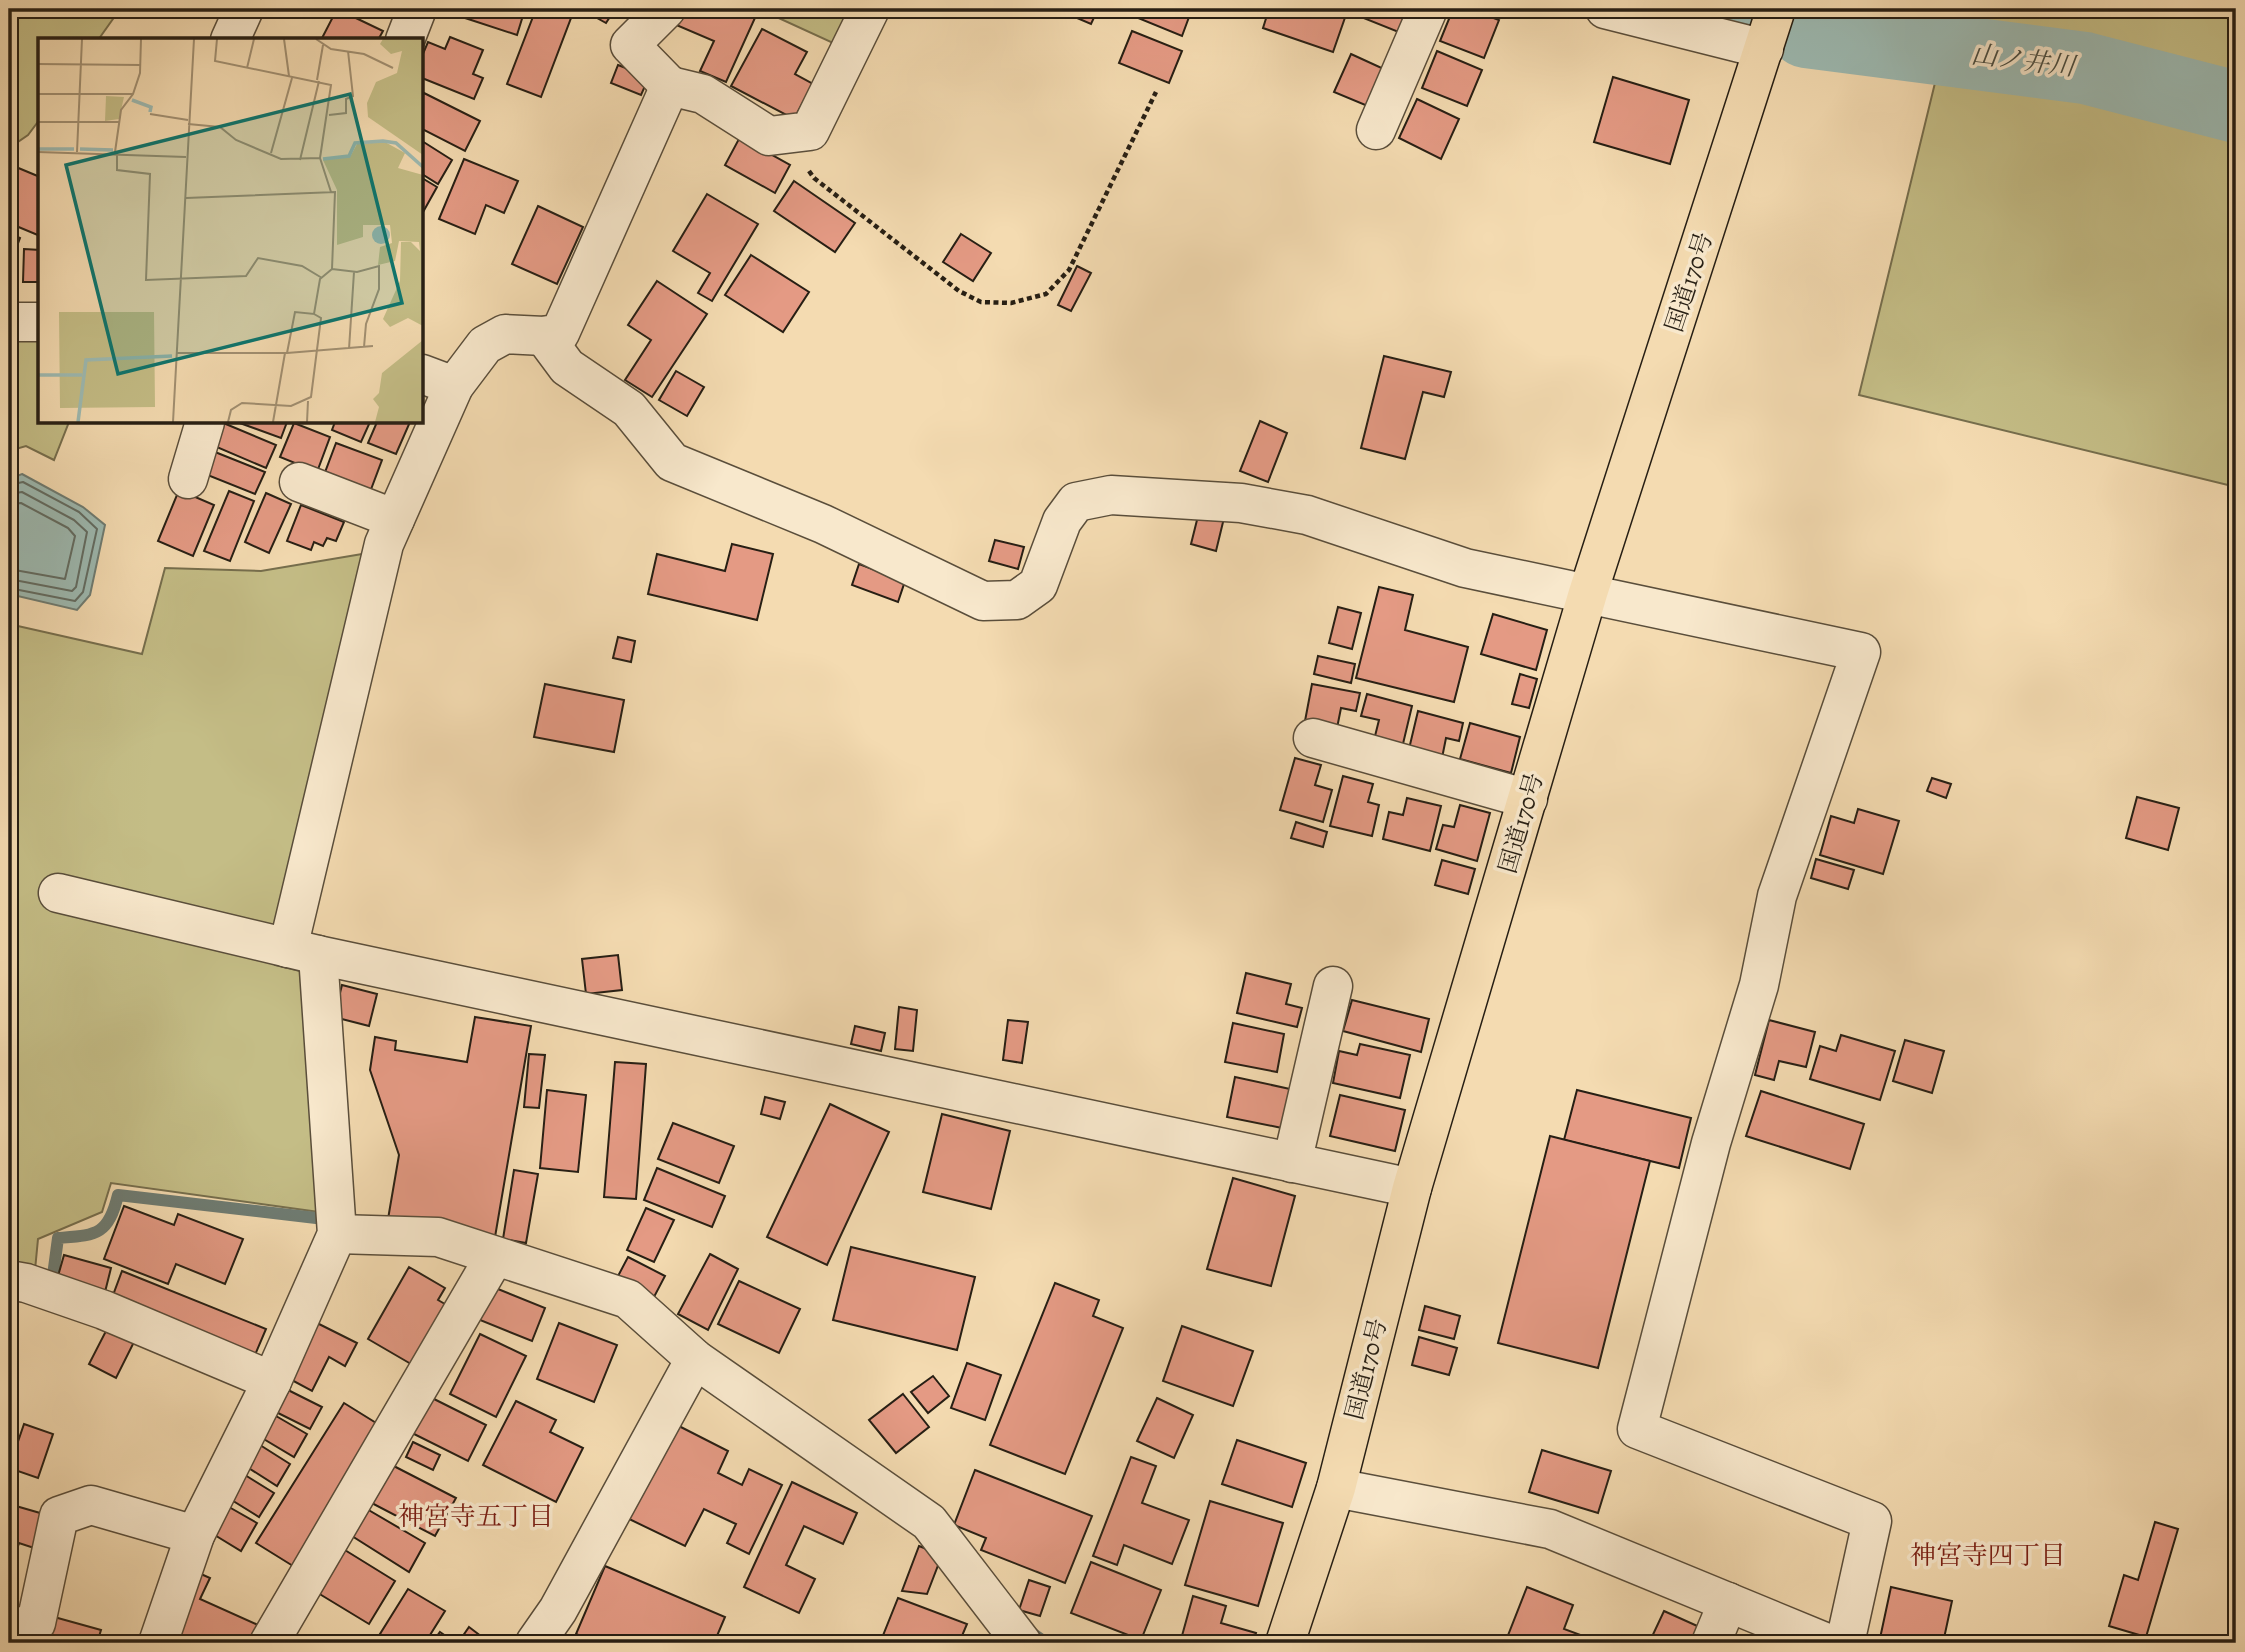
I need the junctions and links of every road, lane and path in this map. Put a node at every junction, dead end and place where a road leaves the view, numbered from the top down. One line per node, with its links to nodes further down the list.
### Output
1 (244, 9): 8 (street)
2 (417, 9): 9 (street)
3 (666, 9): 11 (street)
4 (870, 9): 14 (street)
5 (1428, 9): 13 (street)
6 (1776, 9): 10 (highway, 国道170号)
7 (1620, 11): 10 (street)
8 (231, 38)
9 (406, 38)
10 (1764, 48): 23 (highway, 国道170号)
11 (670, 86): 14 (street); 17 (street)
12 (1156, 92): 14 (path)
13 (1376, 130)
14 (784, 134)
15 (9, 322): 16 (street)
16 (38, 322)
17 (544, 336): 18 (street); 23 (street)
18 (438, 380): 22 (street)
19 (204, 424): 20 (street)
20 (188, 479)
21 (299, 482): 22 (street)
22 (395, 519): 27 (street)
23 (1588, 593): 25 (highway, 国道170号); 47 (street)
24 (1313, 738): 25 (street)
25 (1528, 799): 30 (highway, 国道170号)
26 (58, 893): 27 (street)
27 (303, 952): 29 (street); 31 (street)
28 (1333, 986): 29 (street)
29 (1293, 1163): 30 (street)
30 (1412, 1188): 36 (highway, 国道170号)
31 (337, 1234): 32 (street); 35 (street)
32 (495, 1255): 34 (street); 41 (street)
33 (9, 1280): 35 (street)
34 (695, 1359): 42 (street); 43 (street)
35 (272, 1381): 37 (street)
36 (1336, 1488): 38 (street); 44 (highway, 国道170号)
37 (195, 1535): 39 (street); 40 (street)
38 (1728, 1602): 45 (street); 46 (street)
39 (9, 1629)
40 (158, 1643)
41 (269, 1643)
42 (535, 1643)
43 (1022, 1643)
44 (1285, 1643)
45 (1711, 1643)
46 (1827, 1643)
47 (1845, 1643)

